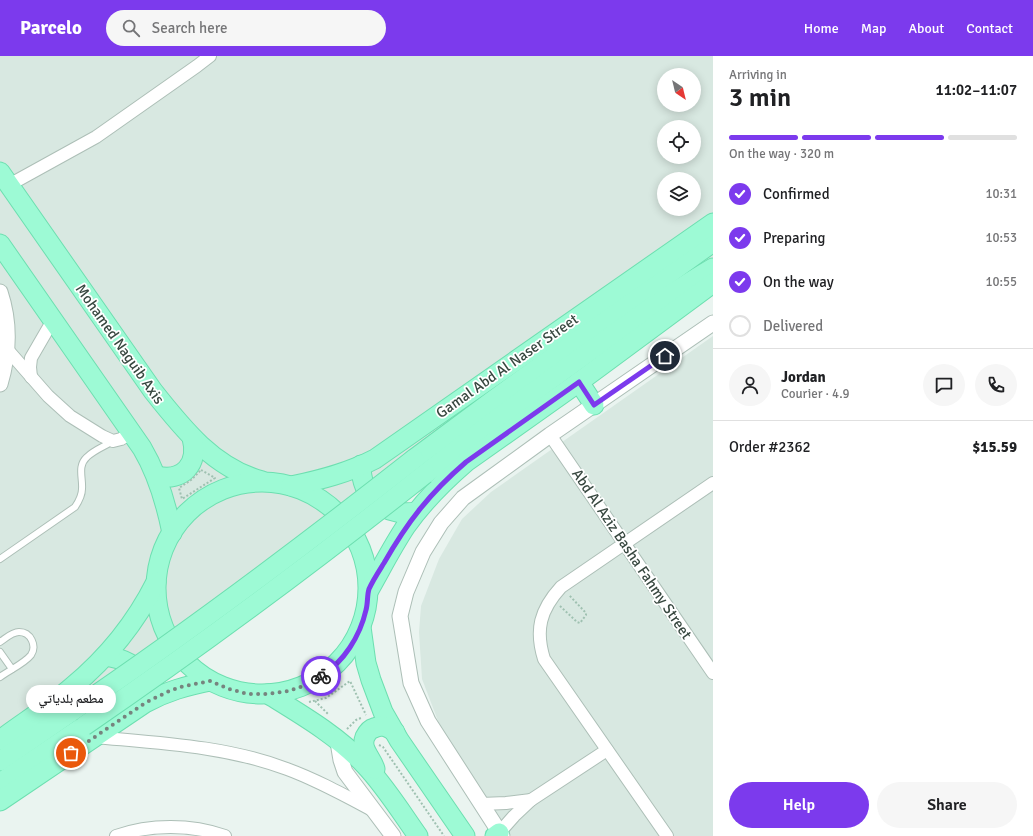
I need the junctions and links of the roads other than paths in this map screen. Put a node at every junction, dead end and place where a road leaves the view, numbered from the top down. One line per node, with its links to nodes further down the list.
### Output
1 (210, 56): 2 (street)
2 (4, 179): 18 (main road, Mohamed Naguib Axis)
3 (713, 223): 20 (main road, Gamal Abd Al Naser Street)
4 (713, 242): 21 (main road)
5 (0, 244): 9 (main road)
6 (713, 268): 21 (main road)
7 (713, 283): 13 (main road)
8 (0, 292): 11 (street)
9 (53, 320): 12 (street); 16 (main road)
10 (713, 323): 15 (street)
11 (6, 348): 12 (street); 14 (street)
12 (31, 376): 19 (street)
13 (579, 382): 15 (main road); 26 (main road)
14 (0, 384)
15 (594, 405): 17 (street)
16 (133, 432): 19 (street); 22 (main road)
17 (550, 435): 28 (street, Abd Al Aziz Basha Fahmy Street); 52 (street)
18 (192, 438): 22 (main road); 24 (main road, Mohamed Naguib Axis)
19 (114, 441): 29 (lane)
20 (362, 466): 25 (main road, Gamal Abd Al Naser Street); 26 (main road)
21 (420, 466): 42 (main road, bridge); 47 (main road, bridge)
22 (156, 476): 27 (main road)
23 (713, 482): 28 (street)
24 (269, 483): 25 (main road); 27 (main road)
25 (291, 486): 31 (main road)
26 (416, 512): 31 (main road)
27 (172, 534): 30 (main road)
28 (624, 544): 37 (street, Abd Al Aziz Basha Fahmy Street); 46 (street)
29 (0, 559)
30 (156, 582): 35 (main road); 39 (main road)
31 (369, 590): 32 (main road)
32 (361, 627): 40 (main road); 43 (main road)
33 (0, 642): 36 (lane)
34 (0, 652): 36 (lane)
35 (105, 656): 41 (main road); 45 (main road)
36 (12, 669): 38 (lane)
37 (713, 673)
38 (0, 677)
39 (210, 681): 40 (main road); 41 (main road)
40 (268, 694): 44 (main road)
41 (154, 698): 42 (main road)
42 (89, 731): 49 (main road); 51 (main road); 53 (street)
43 (394, 732): 48 (main road); 59 (main road)
44 (342, 736): 48 (main road); 53 (street)
45 (0, 740)
46 (607, 750): 50 (street); 60 (street)
47 (0, 761)
48 (375, 777): 58 (main road)
49 (0, 783)
50 (531, 800): 52 (street); 54 (street)
51 (0, 801)
52 (481, 804): 54 (street)
53 (376, 812): 57 (street)
54 (499, 835)
55 (116, 836): 56 (street)
56 (225, 836)
57 (393, 836)
58 (418, 836)
59 (465, 836)
60 (667, 836)

